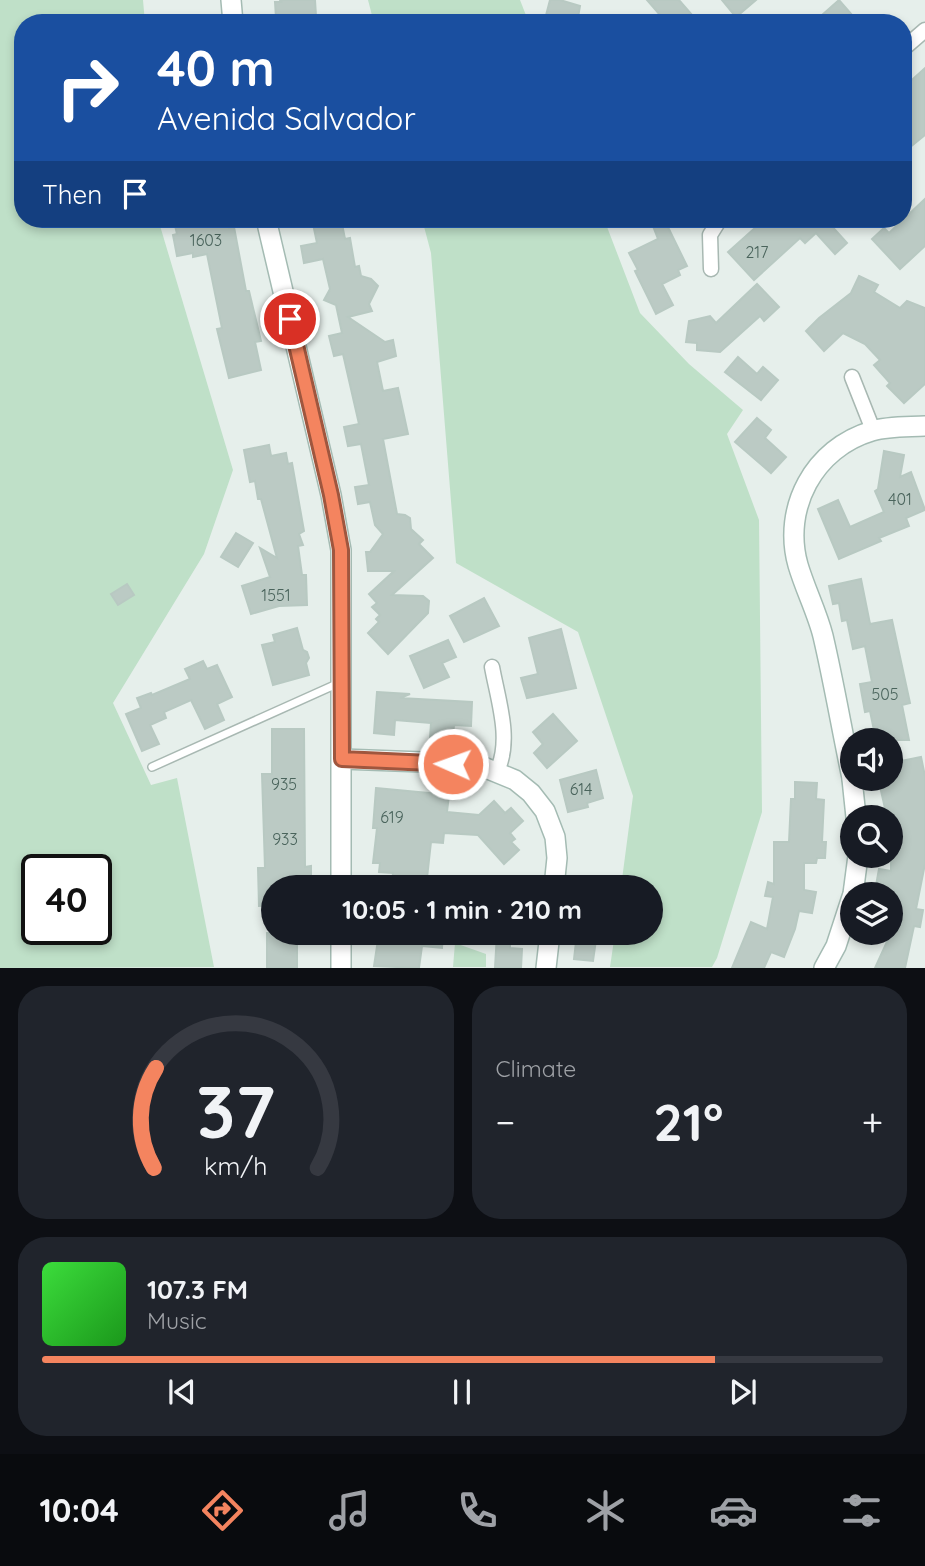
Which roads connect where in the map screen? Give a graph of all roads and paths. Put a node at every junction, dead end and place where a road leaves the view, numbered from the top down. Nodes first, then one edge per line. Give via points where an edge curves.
1 (268, 228) edge
2 (714, 228) edge
3 (711, 269) dead end
4 (852, 377) dead end
5 (925, 426) edge
6 (873, 430) junction
7 (492, 667) dead end
8 (343, 681) junction
9 (842, 728) edge
10 (342, 759) junction
11 (152, 767) dead end
12 (497, 771) junction
13 (341, 875) edge
14 (555, 875) edge
15 (840, 934) edge
16 (341, 945) edge
17 (549, 945) edge
18 (341, 968) edge
19 (547, 968) edge
20 (824, 968) edge

1 - 8 street via 341,550
2 - 3 street via 709,235
4 - 6 street
5 - 6 street
6 - 9 street via 844,442 821,461 799,498 793,533 798,564 822,633
7 - 12 street via 504,732 503,758
8 - 10 street
8 - 11 lane
10 - 12 street via 475,764
10 - 13 street
12 - 14 street via 516,780 545,811 555,837
15 - 20 street
16 - 18 street
17 - 19 street

